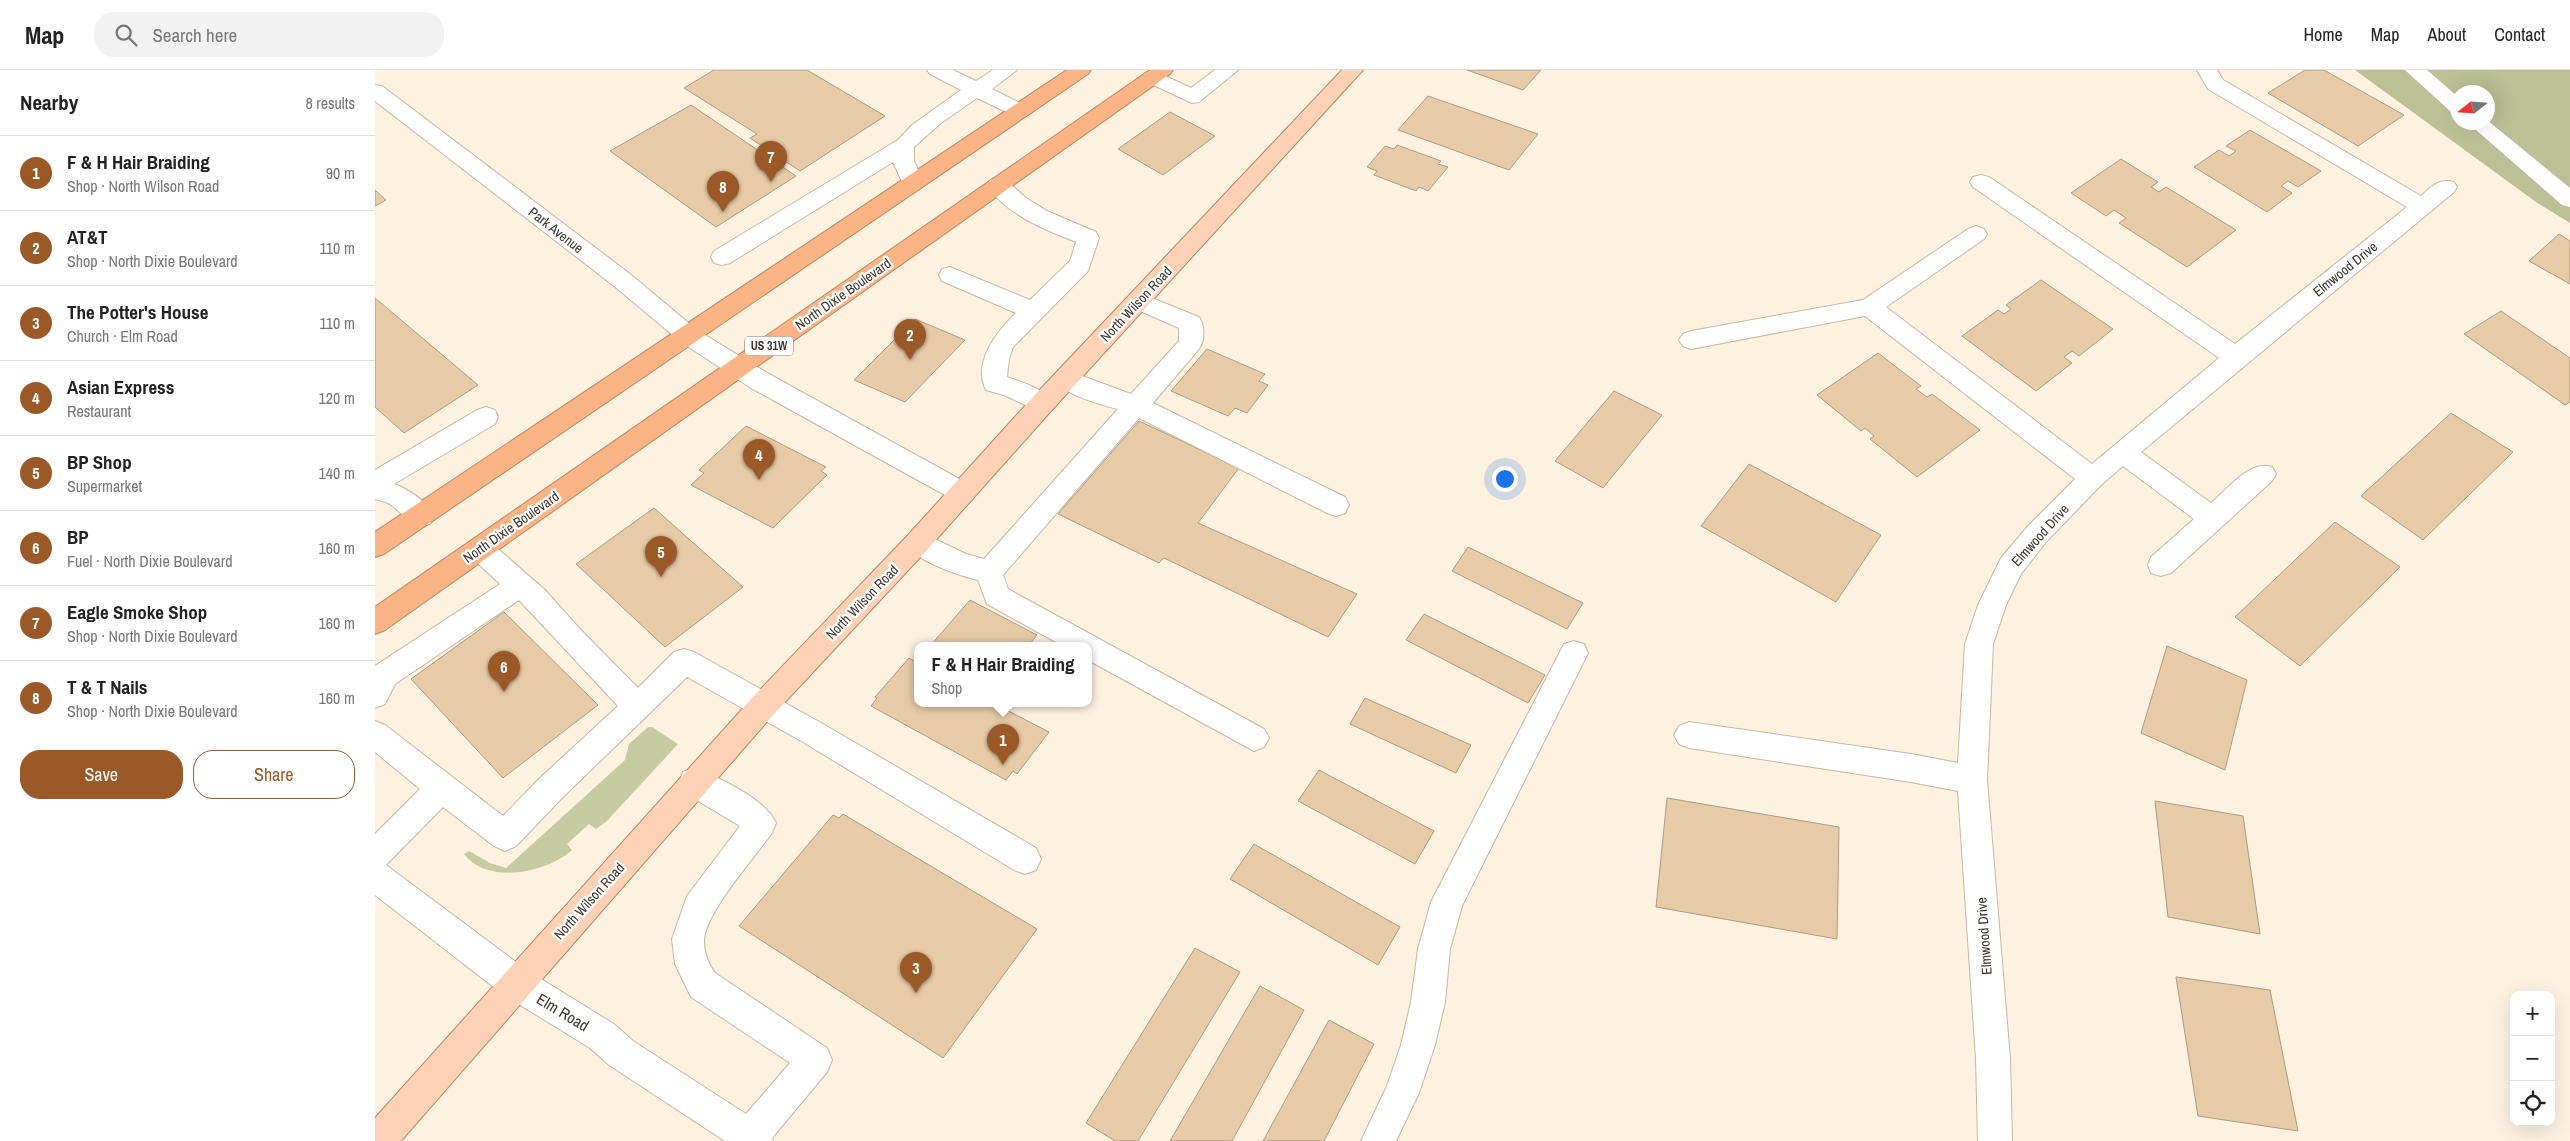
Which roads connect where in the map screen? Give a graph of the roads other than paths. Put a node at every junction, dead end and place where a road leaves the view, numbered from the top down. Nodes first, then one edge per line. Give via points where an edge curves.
1 (937, 70) edge
2 (1007, 70) edge
3 (1081, 70) edge
4 (1228, 70) edge
5 (1353, 70) edge
6 (2207, 70) edge
7 (2415, 70) edge
8 (1157, 74) edge
9 (375, 90) edge
10 (977, 90) junction
11 (2450, 100) edge
12 (1019, 111) junction
13 (2487, 130) edge
14 (904, 145) junction
15 (1981, 182) dead end
16 (913, 183) junction
17 (998, 186) junction
18 (2446, 187) dead end
19 (2570, 200) edge
20 (2421, 206) junction
21 (1976, 234) dead end
22 (723, 257) dead end
23 (950, 275) dead end
24 (1139, 301) junction
25 (1869, 307) junction
26 (1033, 311) junction
27 (689, 336) junction
28 (1691, 340) dead end
29 (2236, 358) junction
30 (738, 367) junction
31 (1066, 379) junction
32 (1042, 404) junction
33 (1135, 405) junction
34 (486, 417) dead end
35 (2123, 453) junction
36 (2263, 474) dead end
37 (2092, 478) junction
38 (375, 483) edge
39 (375, 488) edge
40 (963, 492) junction
41 (1337, 506) dead end
42 (421, 516) junction
43 (2212, 518) junction
44 (918, 542) junction
45 (375, 546) edge
46 (480, 549) junction
47 (2161, 565) dead end
48 (989, 572) junction
49 (520, 584) junction
50 (375, 622) edge
51 (1081, 642) edge
52 (1092, 648) edge
53 (1573, 654) dead end
54 (375, 695) edge
55 (763, 706) junction
56 (638, 707) junction
57 (375, 734) edge
58 (1689, 735) dead end
59 (1254, 738) dead end
60 (1972, 780) junction
61 (694, 782) junction
62 (442, 788) junction
63 (375, 855) edge
64 (1025, 859) dead end
65 (375, 876) edge
66 (516, 983) junction
67 (753, 1139) edge
68 (378, 1141) edge
69 (1378, 1141) edge
70 (1995, 1141) edge

1 - 10 street
2 - 10 street
3 - 12 highway
4 - 8 street via 1192,97
5 - 24 main road, North Wilson Road
6 - 20 street via 2215,84
7 - 11 street
8 - 17 highway, North Dixie Boulevard / US 31W
9 - 27 street, Park Avenue via 622,280
10 - 12 street
10 - 14 street via 917,132
12 - 16 highway
13 - 19 street
14 - 16 street via 902,161
14 - 22 street
15 - 29 street
16 - 27 highway
17 - 26 street via 1013,202 1045,222 1088,238 1080,265
17 - 30 highway, North Dixie Boulevard / US 31W
18 - 20 street, Elmwood Drive
20 - 29 street, Elmwood Drive
21 - 25 street
23 - 26 street
24 - 31 main road, North Wilson Road
24 - 33 street via 1191,323 1191,343
25 - 28 street
25 - 37 street
26 - 32 street via 1007,335 994,362 995,383
27 - 30 street, Park Avenue
27 - 42 highway
29 - 35 street, Elmwood Drive
30 - 40 street, Park Avenue
30 - 46 highway, North Dixie Boulevard / US 31W
31 - 32 main road, North Wilson Road
31 - 33 street via 1104,396
32 - 40 main road, North Wilson Road
33 - 41 street
33 - 48 street
34 - 38 street
35 - 37 street, Elmwood Drive
35 - 43 street
36 - 43 street
37 - 60 street, Elmwood Drive via 2037,534 2011,566 1992,605 1979,644
39 - 42 street via 398,496
40 - 44 main road, North Wilson Road
42 - 45 highway
43 - 47 street
44 - 48 street via 959,564
44 - 55 main road, North Wilson Road
46 - 49 street
46 - 50 highway, North Dixie Boulevard / US 31W
48 - 51 street via 997,596
49 - 54 street via 385,675
49 - 56 street
52 - 59 street
53 - 69 street via 1447,902 1434,949 1428,1002 1418,1045 1402,1093
55 - 56 street via 684,660
55 - 61 main road, North Wilson Road
55 - 64 street
56 - 62 street via 505,836
57 - 62 street
58 - 60 street
60 - 70 street, Elmwood Drive via 1993,1059
61 - 66 main road, North Wilson Road
61 - 67 street via 743,809 761,823 698,907 688,939 691,964 703,985 815,1060
62 - 63 street
65 - 66 street, Elm Road
66 - 67 street, Elm Road via 602,1036 621,1053
66 - 68 main road, North Wilson Road

